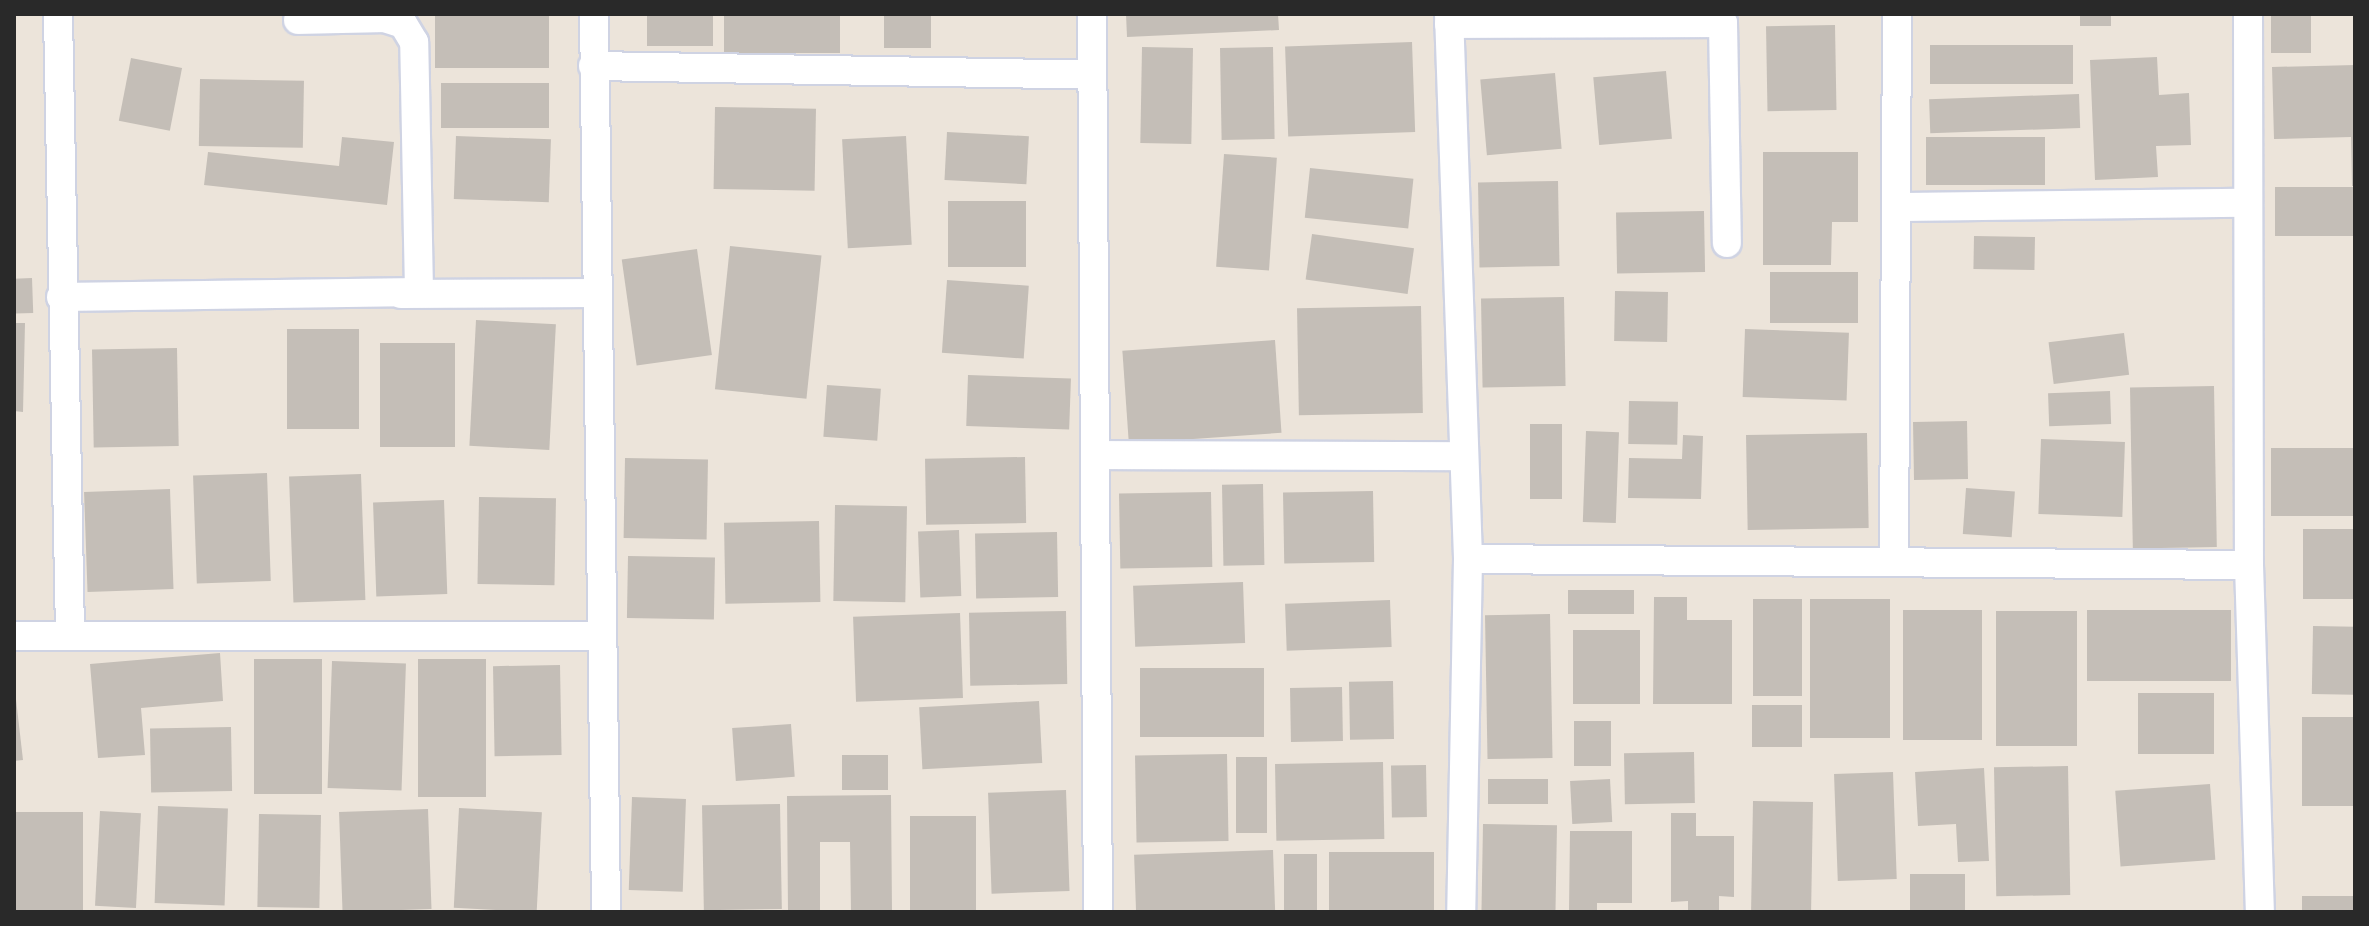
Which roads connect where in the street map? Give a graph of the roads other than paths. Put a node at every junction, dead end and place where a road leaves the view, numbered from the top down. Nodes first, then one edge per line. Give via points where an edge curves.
1 (58, 14) edge
2 (594, 14) edge
3 (1092, 14) edge
4 (1897, 14) edge
5 (2248, 14) edge
6 (1449, 19) edge
7 (298, 20) dead end
8 (593, 66) junction
9 (1092, 75) junction
10 (2247, 203) junction
11 (1897, 207) junction
12 (1727, 243) dead end
13 (596, 293) junction
14 (382, 294) junction
15 (61, 297) junction
16 (1096, 455) junction
17 (1461, 456) junction
18 (1468, 559) junction
19 (1894, 561) junction
20 (2249, 565) junction
21 (14, 636) edge
22 (70, 636) junction
23 (601, 636) junction
24 (606, 912) edge
25 (1098, 912) edge
26 (1461, 912) edge
27 (2260, 912) edge

1 - 15 street
2 - 8 street
3 - 9 street
4 - 11 street
5 - 10 street
6 - 12 street via 1723,23
6 - 17 street
7 - 14 street via 385,18 403,24 414,42 419,292
8 - 9 street
8 - 13 street
9 - 16 street
10 - 11 street
10 - 20 street
11 - 19 street
13 - 14 street
13 - 23 street
14 - 15 street
15 - 22 street
16 - 17 street
16 - 25 street
17 - 18 street
18 - 19 street
18 - 26 street
19 - 20 street
20 - 27 street
21 - 22 street
22 - 23 street
23 - 24 street

